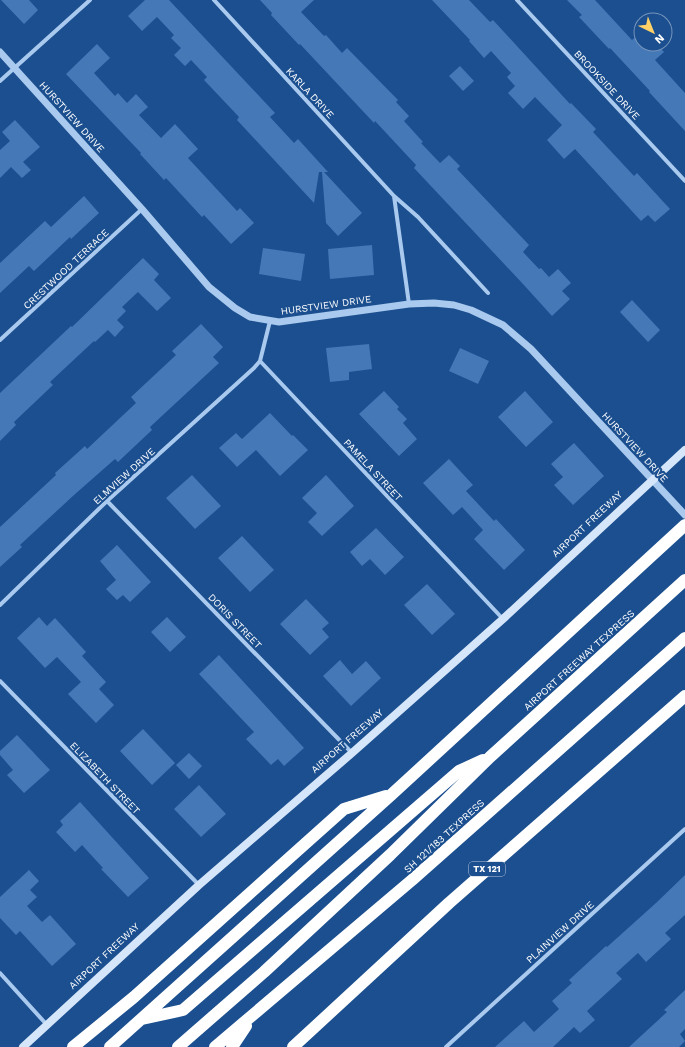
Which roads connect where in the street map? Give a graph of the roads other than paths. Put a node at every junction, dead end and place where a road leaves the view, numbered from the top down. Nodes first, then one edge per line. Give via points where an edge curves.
1 (90, 0) edge
2 (214, 0) edge
3 (517, 0) edge
4 (0, 52) edge
5 (14, 68) junction
6 (0, 81) edge
7 (685, 181) edge
8 (394, 196) junction
9 (142, 209) junction
10 (488, 293) dead end
11 (409, 304) junction
12 (270, 321) junction
13 (0, 340) edge
14 (260, 361) junction
15 (685, 450) edge
16 (652, 480) junction
17 (107, 501) junction
18 (685, 515) edge
19 (685, 525) edge
20 (685, 580) edge
21 (0, 605) edge
22 (503, 619) junction
23 (685, 638) edge
24 (0, 682) edge
25 (685, 696) edge
26 (352, 753) junction
27 (490, 758) junction
28 (391, 795) junction
29 (685, 829) edge
30 (199, 885) junction
31 (0, 973) edge
32 (254, 1013) junction
33 (141, 1019) junction
34 (47, 1024) junction
35 (23, 1047) edge
36 (73, 1047) edge
37 (110, 1047) edge
38 (178, 1047) edge
39 (215, 1047) edge
40 (232, 1047) edge
41 (293, 1047) edge
42 (446, 1047) edge

1 - 5 street
2 - 8 street, KARLA DRIVE
3 - 7 street, BROOKSIDE DRIVE
4 - 5 street, HURSTVIEW DRIVE
5 - 6 street
5 - 9 street, HURSTVIEW DRIVE
8 - 10 street, KARLA DRIVE via 418,217
8 - 11 street
9 - 12 street, HURSTVIEW DRIVE via 209,287 250,317
9 - 13 street, CRESTWOOD TERRACE
11 - 12 street, HURSTVIEW DRIVE via 279,322
11 - 16 street, HURSTVIEW DRIVE via 454,305 487,316 503,325 531,349
12 - 14 street
14 - 17 street, ELMVIEW DRIVE
14 - 22 street, PAMELA STREET
15 - 16 main road, AIRPORT FREEWAY
16 - 18 street, HURSTVIEW DRIVE
16 - 22 main road, AIRPORT FREEWAY
17 - 21 street, ELMVIEW DRIVE
17 - 26 street, DORIS STREET
19 - 28 highway
20 - 27 highway, AIRPORT FREEWAY TEXPRESS
22 - 26 main road, AIRPORT FREEWAY
23 - 32 highway, SH 121/183 TEXPRESS via 412,880
24 - 30 street, ELIZABETH STREET
25 - 41 highway, TX 121 via 449,903
26 - 30 main road, AIRPORT FREEWAY
27 - 33 highway via 459,771 184,1010
27 - 38 highway via 264,972
28 - 33 highway
28 - 36 highway via 344,809 134,997
29 - 42 street, PLAINVIEW DRIVE
30 - 34 main road, AIRPORT FREEWAY
31 - 34 street
32 - 39 highway, SH 121/183 TEXPRESS
32 - 40 highway
33 - 37 highway
34 - 35 main road, AIRPORT FREEWAY

